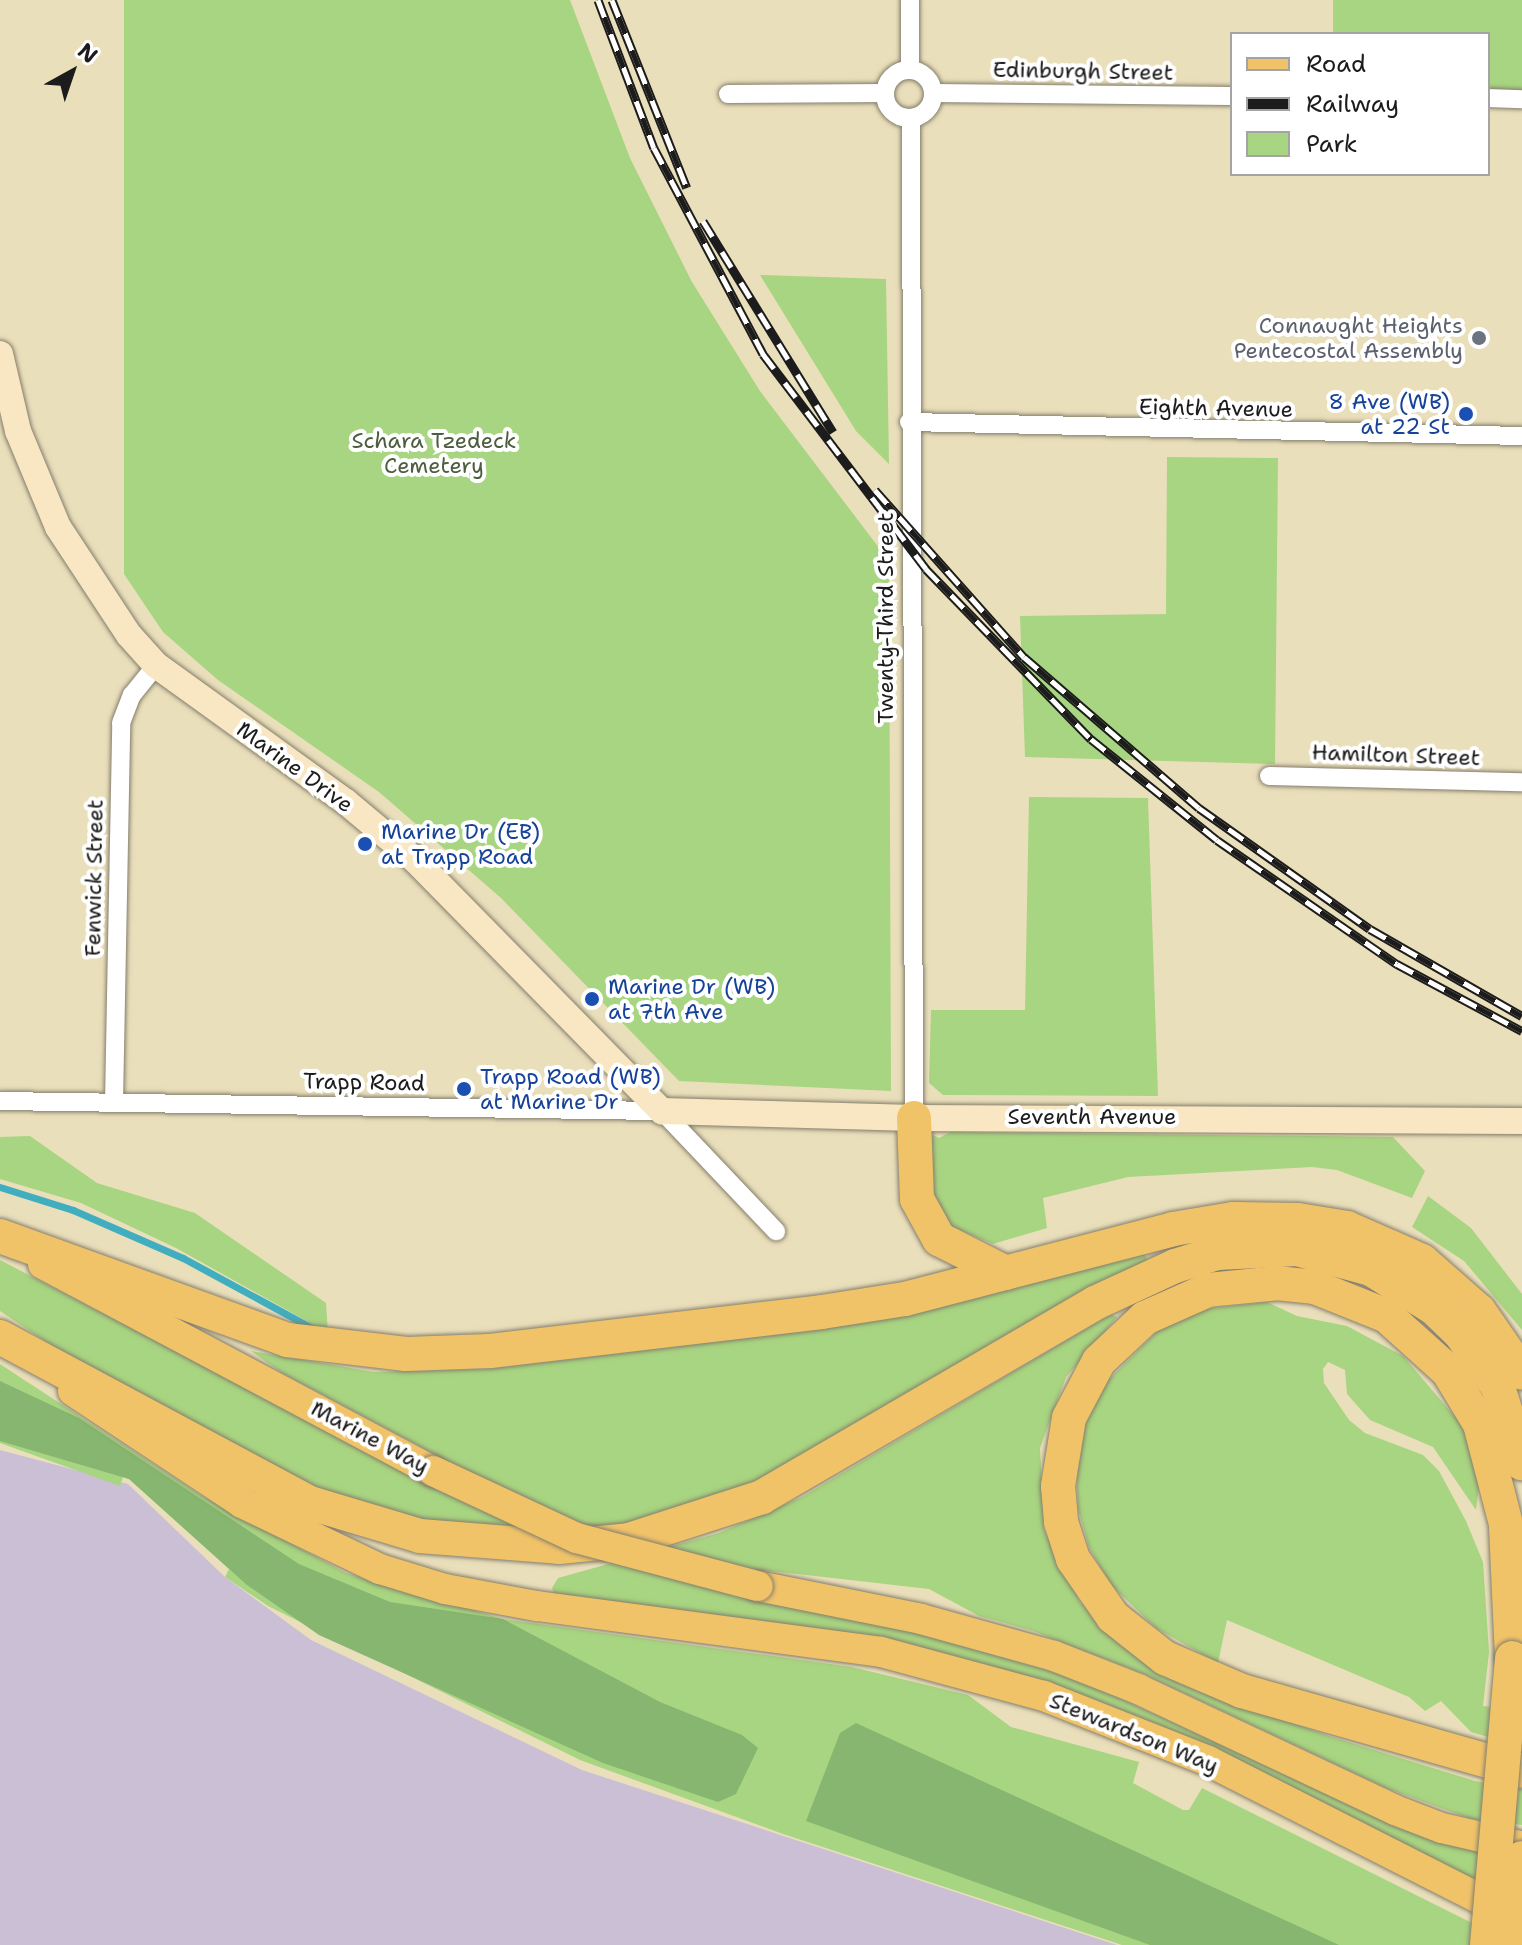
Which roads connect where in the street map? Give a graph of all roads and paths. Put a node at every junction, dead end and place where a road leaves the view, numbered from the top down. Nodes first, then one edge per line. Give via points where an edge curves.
1 (910, 0) edge
2 (910, 70) junction
3 (885, 93) junction
4 (934, 93) junction
5 (728, 94) dead end
6 (1230, 96) edge
7 (1490, 98) edge
8 (1522, 99) edge
9 (911, 118) junction
10 (0, 354) edge
11 (909, 422) junction
12 (1522, 436) edge
13 (156, 665) junction
14 (1269, 776) dead end
15 (1522, 782) edge
16 (0, 1101) edge
17 (114, 1102) junction
18 (662, 1111) junction
19 (914, 1118) junction
20 (1522, 1121) edge
21 (776, 1231) dead end
22 (0, 1236) edge
23 (0, 1245) edge
24 (1006, 1273) junction
25 (0, 1337) edge
26 (0, 1344) edge
27 (1522, 1373) edge
28 (1522, 1463) edge
29 (758, 1586) joint
30 (1522, 1588) edge
31 (1512, 1658) junction
32 (1522, 1771) edge
33 (1522, 1846) edge
34 (1522, 1858) edge
35 (1522, 1920) edge
36 (1487, 1945) edge
37 (1515, 1945) edge

1 - 2 street
2 - 3 street via 896,74
2 - 4 street via 924,74
3 - 5 street
3 - 9 street via 895,114
4 - 6 street, Edinburgh Street
4 - 9 street via 924,113
7 - 8 street
9 - 11 street, Twenty-Third Street
10 - 13 street, Marine Drive via 18,431 58,527 110,610
11 - 12 street, Eighth Avenue
11 - 19 street, Twenty-Third Street
13 - 17 street, Fenwick Street via 132,695 121,723
13 - 18 street, Marine Drive via 346,802 414,859
14 - 15 street, Hamilton Street
16 - 17 street, Trapp Road
17 - 18 street, Trapp Road
18 - 19 street, Seventh Avenue
18 - 21 street, Marine Drive
19 - 20 street, Seventh Avenue
19 - 24 highway via 917,1199 939,1239
22 - 24 highway via 287,1340 406,1354 490,1351 735,1325 905,1299
23 - 29 main road, Marine Way, bridge via 433,1471 577,1538
24 - 27 highway via 1173,1229 1233,1219 1298,1220 1347,1228 1388,1242 1452,1284 1504,1341
25 - 28 highway via 310,1503 420,1536 559,1547 629,1540 762,1497 1095,1303 1175,1266 1217,1253 1297,1249 1371,1269 1405,1286 1443,1316 1498,1387
26 - 35 main road, Stewardson Way via 242,1503 358,1560 476,1596 881,1652 970,1673 1119,1722 1208,1761
29 - 33 main road, Stewardson Way via 921,1619 1054,1656 1138,1689 1395,1810 1442,1828
30 - 31 highway
31 - 32 highway via 1506,1524 1480,1424 1448,1371 1387,1316 1315,1287 1279,1283 1208,1290 1145,1318 1099,1361 1069,1418 1058,1486 1061,1522 1073,1559 1113,1617 1165,1658 1242,1691
31 - 36 highway, bridge
34 - 37 highway, bridge

